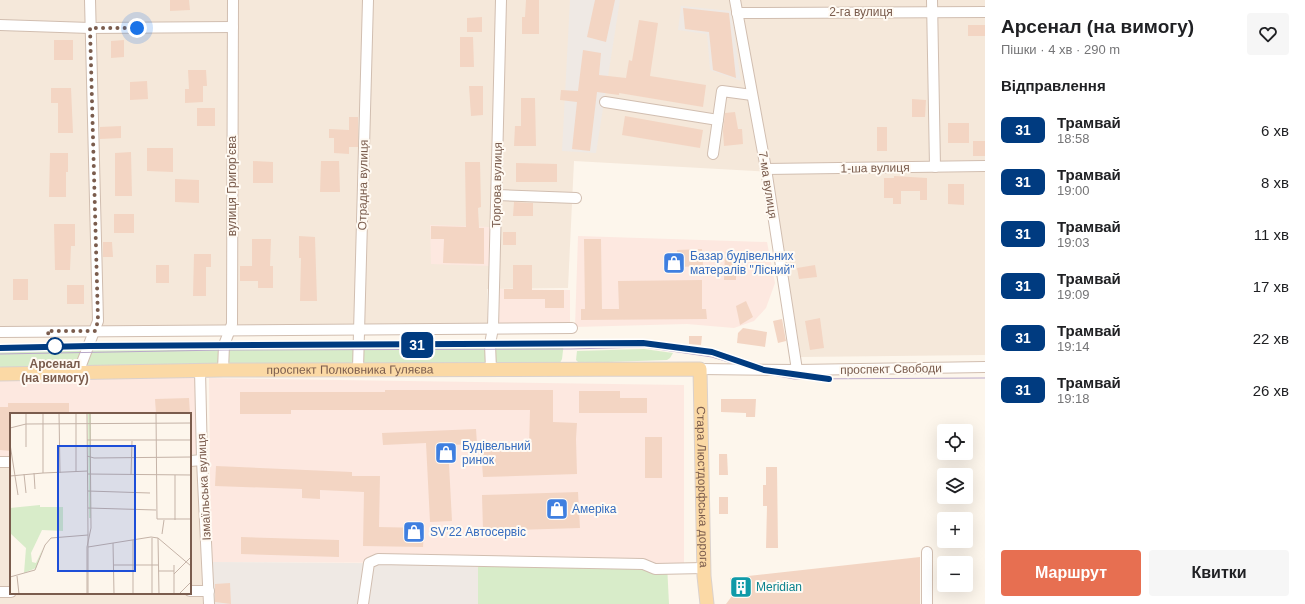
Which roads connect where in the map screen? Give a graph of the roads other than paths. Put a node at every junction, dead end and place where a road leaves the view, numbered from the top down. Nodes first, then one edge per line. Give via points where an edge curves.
1 (90, 0) edge
2 (233, 0) edge
3 (368, 0) edge
4 (501, 0) edge
5 (735, 0) edge
6 (932, 0) edge
7 (932, 12) junction
8 (985, 12) edge
9 (737, 13) junction
10 (0, 25) edge
11 (233, 27) junction
12 (90, 28) junction
13 (752, 95) junction
14 (605, 102) dead end
15 (718, 120) junction
16 (713, 154) dead end
17 (985, 166) edge
18 (935, 167) junction
19 (766, 169) junction
20 (497, 195) junction
21 (576, 198) dead end
22 (493, 328) junction
23 (572, 328) dead end
24 (229, 330) junction
25 (360, 330) junction
26 (95, 331) junction
27 (0, 332) edge
28 (985, 368) edge
29 (358, 369) junction
30 (700, 369) junction
31 (200, 370) junction
32 (223, 370) junction
33 (491, 370) junction
34 (797, 370) junction
35 (78, 372) junction
36 (0, 374) edge
37 (202, 460) junction
38 (191, 461) edge
39 (927, 552) dead end
40 (704, 568) junction
41 (191, 591) edge
42 (209, 591) junction
43 (210, 604) edge
44 (363, 604) edge
45 (707, 604) edge
46 (927, 604) edge

1 - 12 street
2 - 11 street, вулиця Григор'єва
3 - 25 street, Отрадна вулиця
4 - 20 street, Торгова вулиця
5 - 9 street, 7-ма вулиця
6 - 7 street
7 - 8 street, 2-га вулиця
7 - 9 street, 2-га вулиця
7 - 18 street
9 - 13 street, 7-ма вулиця
10 - 12 street
11 - 12 street
11 - 24 street, вулиця Григор'єва via 232,316
12 - 26 street via 98,321
13 - 15 street via 722,91
13 - 19 street, 7-ма вулиця
14 - 15 street
15 - 16 street
17 - 18 street, 1-ша вулиця
18 - 19 street, 1-ша вулиця
19 - 34 street, 7-ма вулиця
20 - 21 street
20 - 22 street, Торгова вулиця
22 - 23 street
22 - 25 street
22 - 33 street, Торгова вулиця via 490,344
24 - 25 street
24 - 26 street
24 - 32 street, вулиця Григор'єва via 224,345
25 - 29 street, Отрадна вулиця
26 - 27 street
26 - 35 street
28 - 34 street, проспект Свободи
29 - 32 main road, проспект Полковника Гуляєва
29 - 33 main road, проспект Полковника Гуляєва
30 - 33 main road, проспект Полковника Гуляєва
30 - 34 street, проспект Свободи
30 - 40 main road, Стара Люстдорфська дорога
31 - 32 main road, проспект Полковника Гуляєва
31 - 35 main road, проспект Полковника Гуляєва
31 - 37 street, Ізмаїльська вулиця
35 - 36 main road, проспект Полковника Гуляєва
37 - 38 street
37 - 42 street, Ізмаїльська вулиця
39 - 46 street
40 - 44 street via 655,569 643,564 374,559 368,566
40 - 45 main road, Стара Люстдорфська дорога
41 - 42 street
42 - 43 street, Ізмаїльська вулиця

